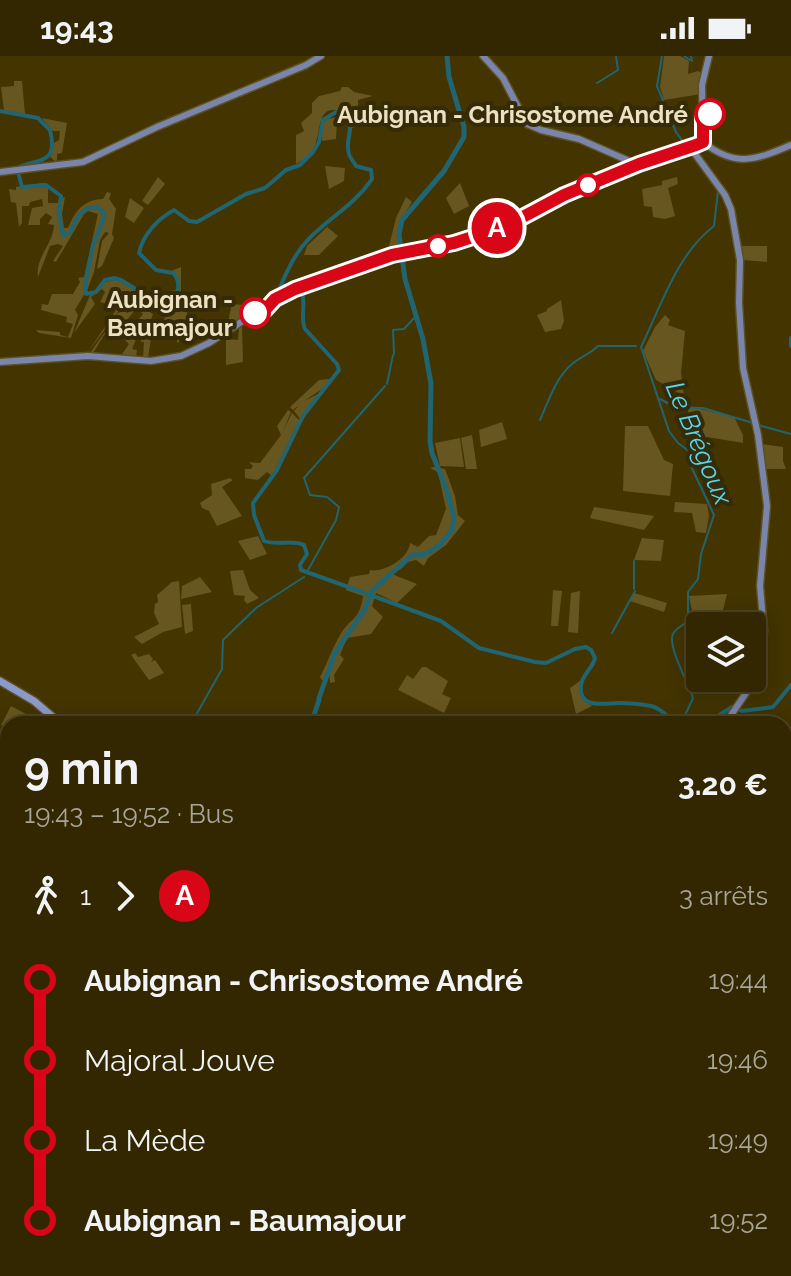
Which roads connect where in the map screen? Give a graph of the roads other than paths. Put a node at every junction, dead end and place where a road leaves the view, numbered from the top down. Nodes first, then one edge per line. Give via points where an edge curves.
1 (321, 56) edge
2 (483, 56) edge
3 (709, 56) edge
4 (692, 147) junction
5 (789, 148) edge
6 (636, 164) junction
7 (0, 172) edge
8 (0, 362) edge
9 (0, 681) edge
10 (52, 716) edge
11 (731, 716) edge

1 - 7 street via 88,160
2 - 6 street via 503,78 527,124 586,141
3 - 4 street
4 - 5 street via 737,160
4 - 6 street
4 - 11 street via 731,209 739,249 743,368 767,506 760,586 763,641 755,675
6 - 8 street via 485,233 401,253 295,289 201,349 176,358
9 - 10 main road

